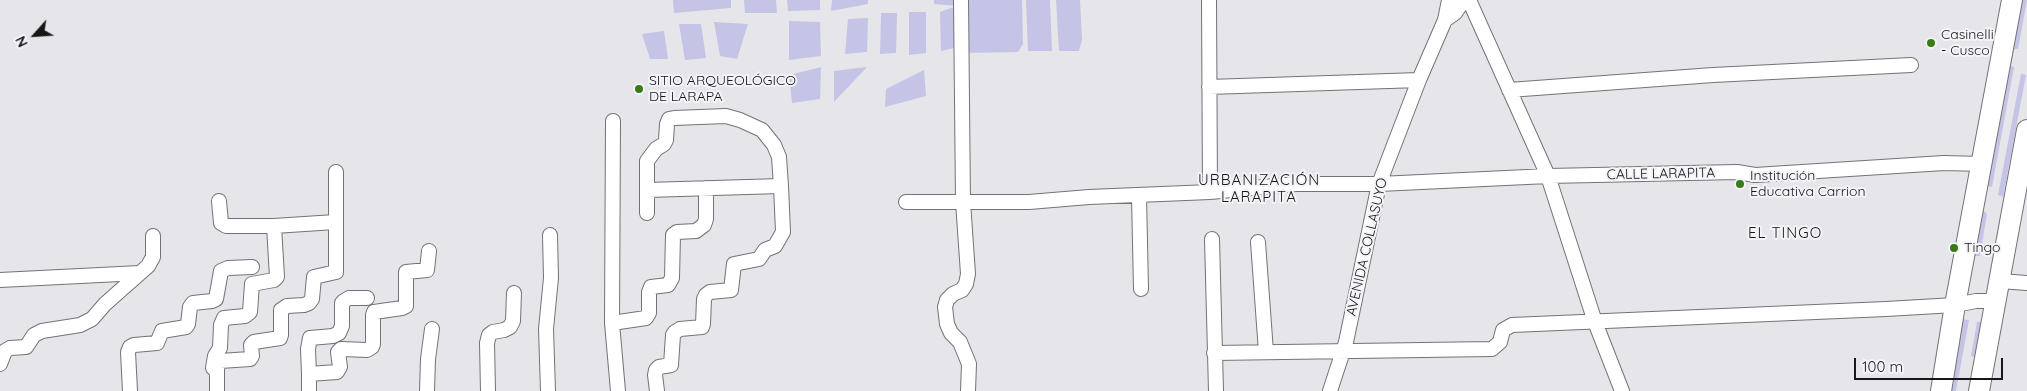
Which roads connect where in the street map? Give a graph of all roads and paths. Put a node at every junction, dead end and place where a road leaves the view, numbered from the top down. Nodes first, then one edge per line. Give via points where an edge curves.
1 (961, 0) edge
2 (1209, 0) edge
3 (1448, 0) edge
4 (1464, 0) edge
5 (1469, 0) edge
6 (2012, 0) edge
7 (1445, 20) junction
8 (1911, 65) dead end
9 (1419, 80) junction
10 (1209, 87) junction
11 (1509, 90) junction
12 (613, 121) dead end
13 (2027, 130) edge
14 (1982, 164) junction
15 (336, 172) dead end
16 (1548, 176) junction
17 (1378, 184) junction
18 (781, 186) junction
19 (706, 188) junction
20 (647, 190) junction
21 (1210, 192) junction
22 (1139, 196) junction
23 (219, 201) dead end
24 (906, 202) dead end
25 (962, 202) junction
26 (647, 213) dead end
27 (335, 222) junction
28 (274, 226) junction
29 (550, 235) dead end
30 (153, 236) dead end
31 (1212, 239) dead end
32 (1258, 242) dead end
33 (429, 251) dead end
34 (252, 267) dead end
35 (140, 273) junction
36 (0, 280) edge
37 (2000, 281) junction
38 (2027, 284) edge
39 (1141, 289) dead end
40 (514, 293) dead end
41 (367, 298) dead end
42 (1995, 302) junction
43 (1954, 305) junction
44 (612, 322) junction
45 (1595, 322) junction
46 (432, 329) dead end
47 (1266, 352) junction
48 (1342, 352) junction
49 (1214, 353) junction
50 (0, 364) edge
51 (309, 374) junction
52 (130, 391) edge
53 (213, 391) edge
54 (217, 391) edge
55 (309, 391) edge
56 (427, 391) edge
57 (488, 391) edge
58 (548, 391) edge
59 (618, 391) edge
60 (657, 391) edge
61 (968, 391) edge
62 (1216, 391) edge
63 (1330, 391) edge
64 (1622, 391) edge
65 (1940, 391) edge
66 (1980, 391) edge

1 - 25 street
2 - 10 street
3 - 7 street
4 - 7 street, AVENIDA COLLASUYO
5 - 11 street
6 - 14 highway
7 - 9 street, AVENIDA COLLASUYO
8 - 11 street
9 - 10 street
9 - 17 street, AVENIDA COLLASUYO
10 - 21 street
11 - 16 street
12 - 44 street
13 - 37 highway
14 - 16 street, CALLE LARAPITA via 1944,163 1761,175 1737,172
14 - 43 highway
15 - 27 street
16 - 17 street, CALLE LARAPITA
16 - 45 street
17 - 21 street, CALLE LARAPITA via 1296,184
17 - 48 street, AVENIDA COLLASUYO
18 - 19 street
18 - 20 street via 779,157 774,145 762,130 726,116 669,119 664,144 647,161
18 - 60 street via 783,232 775,246 765,250 759,259 734,264 731,290 706,295 702,327 675,332 671,365 656,370
19 - 20 street
19 - 44 street via 704,226 696,231 673,235 671,282 651,287 649,314 646,318
20 - 26 street
21 - 22 street, CALLE LARAPITA
22 - 25 street, CALLE LARAPITA
22 - 39 street
23 - 28 street via 223,225
24 - 25 street, CALLE LARAPITA
25 - 61 street via 968,274 962,290 947,300 945,307 947,324 960,342 969,364
27 - 28 street
27 - 54 street via 336,272 314,276 309,303 286,306 281,310 280,338 254,342 250,359 220,361 217,365
28 - 53 street via 277,277 252,284 250,312 245,316 227,316 222,321 220,348 214,361
29 - 58 street via 551,278 546,329
30 - 35 street via 153,257
31 - 49 street
32 - 47 street
33 - 51 street via 427,270 406,272 406,306 374,312 372,347 366,350 341,349 337,372
34 - 52 street via 221,271 216,298 192,303 186,327 162,331 157,343 130,347
35 - 36 street
35 - 50 street via 87,322 42,331 34,335 26,347 4,351
37 - 38 street
37 - 42 highway
40 - 57 street via 510,327 489,335
41 - 51 street via 349,298 342,303 339,333 310,338
42 - 43 street
42 - 66 highway
43 - 45 street
43 - 65 highway
44 - 59 street
45 - 48 street via 1512,325 1502,330 1500,342 1492,349
45 - 64 street
46 - 56 street
47 - 48 street
47 - 49 street
48 - 63 street, AVENIDA COLLASUYO
49 - 62 street
51 - 55 street

